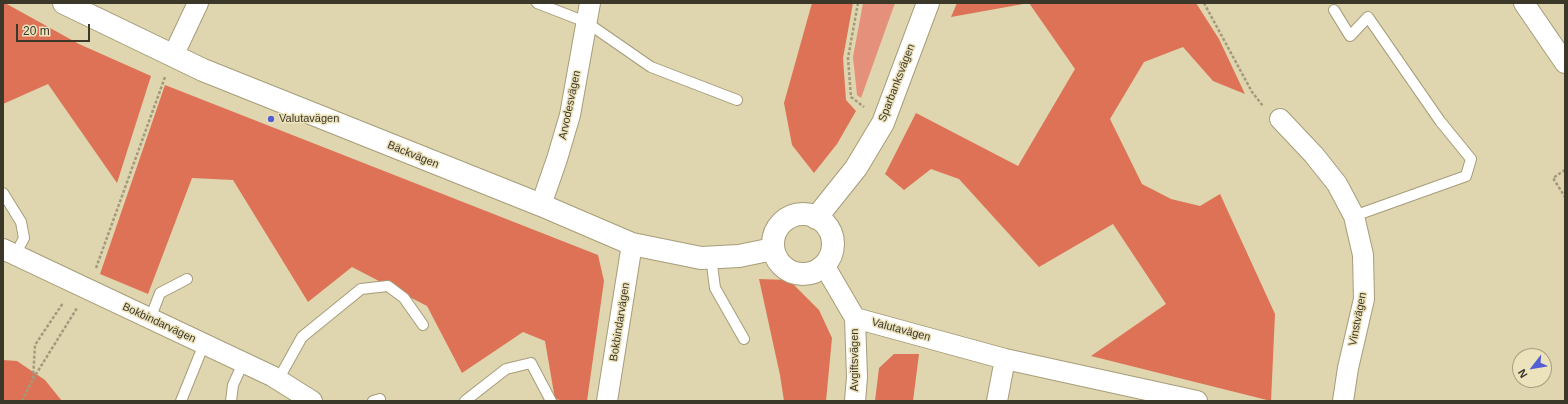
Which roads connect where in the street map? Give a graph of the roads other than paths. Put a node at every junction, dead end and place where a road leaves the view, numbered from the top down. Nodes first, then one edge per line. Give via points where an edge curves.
1 (64, 3) edge
2 (198, 3) edge
3 (537, 3) edge
4 (928, 3) edge
5 (1524, 3) edge
6 (1334, 10) dead end
7 (588, 12) edge
8 (173, 56) junction
9 (1565, 63) edge
10 (737, 100) dead end
11 (1280, 120) dead end
12 (3, 193) edge
13 (541, 206) junction
14 (1354, 216) junction
15 (816, 218) junction
16 (632, 244) junction
17 (774, 249) junction
18 (9, 252) edge
19 (711, 257) junction
20 (824, 266) junction
21 (187, 279) dead end
22 (855, 318) junction
23 (150, 319) junction
24 (423, 325) dead end
25 (744, 339) dead end
26 (204, 344) junction
27 (1005, 358) junction
28 (243, 363) junction
29 (278, 380) junction
30 (181, 401) edge
31 (231, 401) edge
32 (312, 401) edge
33 (465, 401) edge
34 (551, 401) edge
35 (607, 401) edge
36 (855, 401) edge
37 (997, 401) edge
38 (1197, 401) edge
39 (1343, 401) edge

1 - 8 street, Bäckvägen
2 - 8 street
3 - 7 lane
4 - 15 street, Sparbanksvägen via 883,123 856,168
5 - 9 street
6 - 14 lane via 1350,36 1368,18 1440,121 1471,159 1466,176
7 - 10 lane via 651,67
7 - 13 street, Arvodesvägen via 570,115
8 - 13 street, Bäckvägen
11 - 14 street, Vinstvägen via 1314,155 1337,184
12 - 18 lane via 22,222 24,238
13 - 16 street, Bäckvägen
14 - 39 street, Vinstvägen via 1363,255 1364,299
15 - 17 street via 807,215 789,218 776,231
15 - 20 street via 830,230 832,239 830,258
16 - 19 street, Bäckvägen via 701,258
16 - 35 street, Bokbindarvägen
17 - 19 street, Bäckvägen via 739,256
17 - 20 street via 776,258 790,271 808,274
18 - 23 street, Bokbindarvägen
19 - 25 lane via 715,288
20 - 22 street
21 - 23 lane via 160,293
22 - 27 street, Valutavägen
22 - 36 street, Avgiftsvägen
23 - 26 street, Bokbindarvägen
24 - 29 lane via 404,298 388,286 361,289 302,337
26 - 28 street, Bokbindarvägen
26 - 30 lane
27 - 37 street
27 - 38 street, Valutavägen
28 - 29 street, Bokbindarvägen
28 - 31 lane via 233,385
29 - 32 street, Bokbindarvägen
33 - 34 lane via 506,369 531,363

